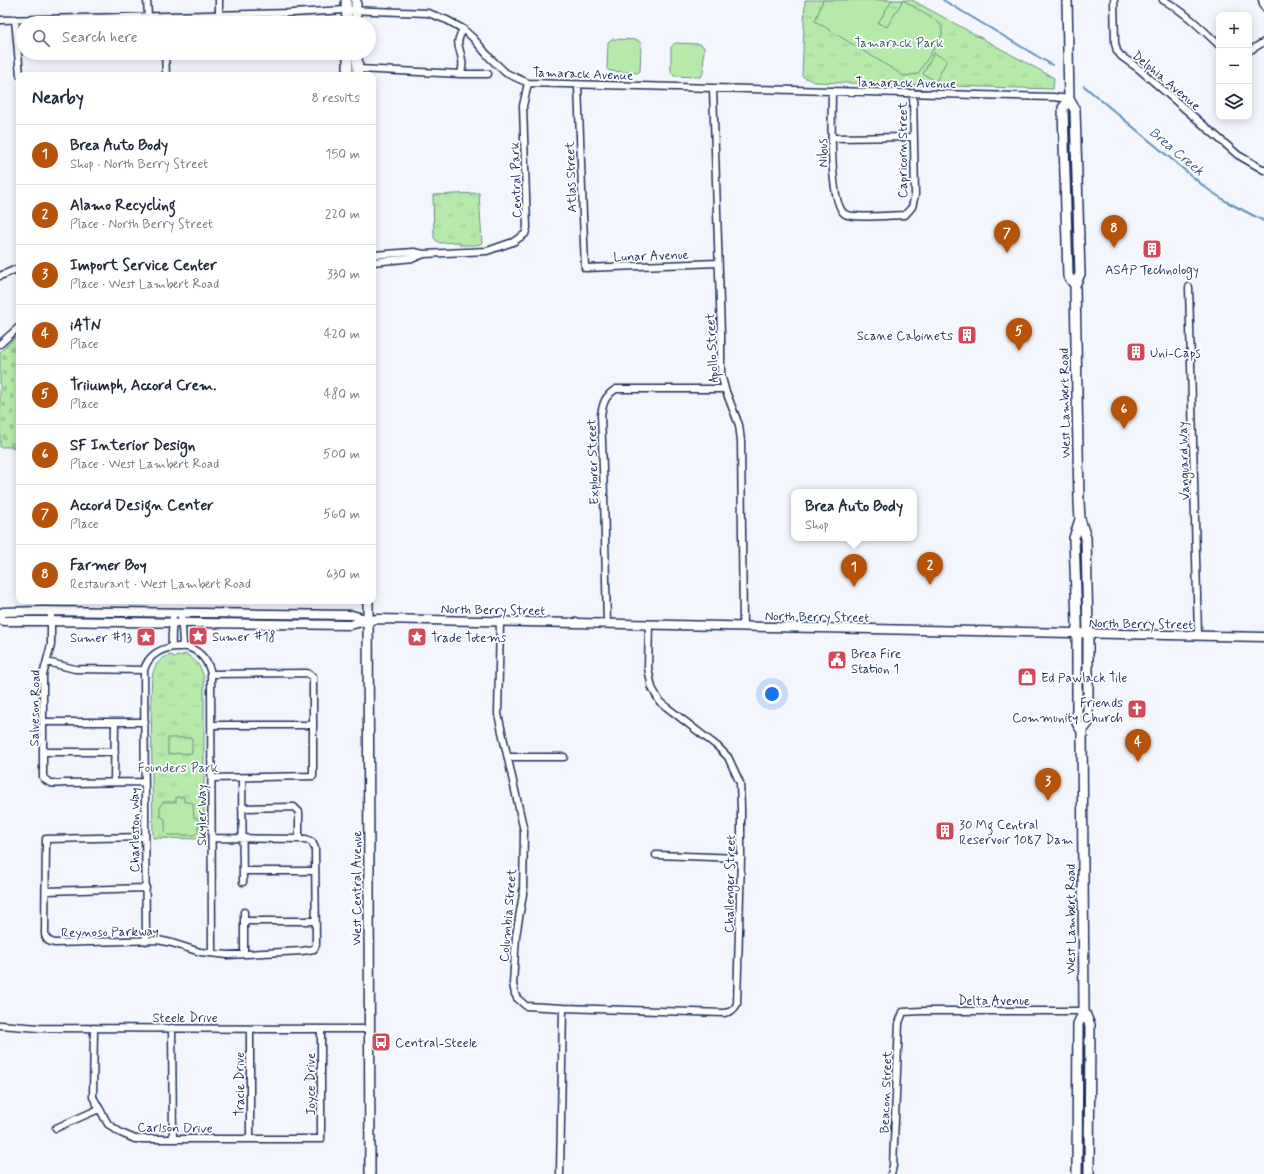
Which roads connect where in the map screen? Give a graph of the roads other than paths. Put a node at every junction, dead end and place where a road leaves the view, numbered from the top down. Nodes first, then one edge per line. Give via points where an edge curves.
1 (147, 0) edge
2 (219, 0) edge
3 (346, 0) edge
4 (356, 0) edge
5 (1067, 0) edge
6 (1114, 0) edge
7 (1163, 0) edge
8 (1262, 0) edge
9 (1264, 7) edge
10 (346, 10) junction
11 (356, 10) junction
12 (219, 14) junction
13 (164, 15) joint
14 (148, 16) joint
15 (346, 16) edge
16 (356, 16) edge
17 (15, 19) joint
18 (0, 20) edge
19 (462, 29) junction
20 (16, 30) edge
21 (1264, 42) edge
22 (1216, 43) edge
23 (1252, 49) edge
24 (19, 60) edge
25 (165, 60) edge
26 (348, 60) edge
27 (357, 60) edge
28 (20, 72) edge
29 (166, 72) edge
30 (348, 72) edge
31 (358, 72) edge
32 (376, 72) edge
33 (461, 74) junction
34 (488, 74) dead end
35 (528, 83) junction
36 (578, 85) junction
37 (713, 89) junction
38 (832, 91) junction
39 (913, 93) junction
40 (1069, 100) junction
41 (913, 137) junction
42 (832, 138) junction
43 (1264, 170) edge
44 (843, 213) joint
45 (424, 254) junction
46 (376, 255) edge
47 (376, 262) edge
48 (718, 264) junction
49 (584, 268) joint
50 (16, 269) edge
51 (0, 276) edge
52 (1189, 287) dead end
53 (16, 330) edge
54 (0, 344) edge
55 (725, 389) junction
56 (1080, 519) junction
57 (368, 604) edge
58 (51, 611) junction
59 (177, 612) junction
60 (0, 614) edge
61 (0, 619) edge
62 (369, 620) junction
63 (51, 621) junction
64 (500, 621) junction
65 (177, 623) junction
66 (607, 624) junction
67 (648, 625) junction
68 (743, 626) junction
69 (1088, 633) junction
70 (1077, 634) junction
71 (1198, 636) junction
72 (1264, 637) edge
73 (172, 647) junction
74 (181, 647) junction
75 (46, 662) junction
76 (144, 670) junction
77 (211, 674) junction
78 (44, 722) junction
79 (115, 722) junction
80 (145, 722) junction
81 (212, 725) junction
82 (313, 725) junction
83 (1082, 731) junction
84 (44, 752) junction
85 (115, 752) junction
86 (508, 757) junction
87 (564, 757) dead end
88 (212, 778) junction
89 (242, 778) junction
90 (114, 782) junction
91 (145, 782) junction
92 (242, 808) junction
93 (145, 837) junction
94 (212, 838) junction
95 (243, 838) junction
96 (299, 839) junction
97 (656, 855) dead end
98 (741, 858) junction
99 (243, 871) junction
100 (315, 871) junction
101 (243, 882) dead end
102 (146, 888) junction
103 (46, 891) junction
104 (244, 912) dead end
105 (244, 921) junction
106 (315, 921) junction
107 (146, 941) junction
108 (212, 953) junction
109 (244, 954) junction
110 (563, 1008) junction
111 (1084, 1011) junction
112 (904, 1012) joint
113 (0, 1025) edge
114 (94, 1028) junction
115 (172, 1028) junction
116 (250, 1029) junction
117 (321, 1029) junction
118 (369, 1029) junction
119 (99, 1109) junction
120 (56, 1128) dead end
121 (173, 1139) junction
122 (250, 1139) junction
123 (321, 1139) joint
124 (370, 1174) edge
125 (560, 1174) edge
126 (891, 1174) edge
127 (1078, 1174) edge
128 (1090, 1174) edge

1 - 14 street
2 - 12 street
3 - 10 main road
4 - 11 main road
5 - 40 main road, West Lambert Road
6 - 43 street, Delphia Avenue via 1115,43 1121,56 1238,155
7 - 22 street
8 - 9 street
10 - 11 street, Tamarack Avenue
10 - 12 street, Tamarack Avenue
10 - 15 main road
11 - 16 main road
11 - 19 street, Tamarack Avenue via 428,13
12 - 13 street, Tamarack Avenue
13 - 14 street, Tamarack Avenue
17 - 18 street, Tamarack Avenue
17 - 20 street
19 - 33 street via 458,39 462,61
19 - 35 street, Tamarack Avenue via 506,73
21 - 23 street
24 - 28 street
25 - 29 street
26 - 30 main road
27 - 31 main road
32 - 33 street
33 - 34 street
35 - 36 street, Tamarack Avenue
35 - 45 street, Central Park via 523,106 527,228 525,234 512,242 486,251
36 - 37 street, Tamarack Avenue
36 - 49 street, Atlas Street
37 - 38 street, Tamarack Avenue
37 - 48 street, Apollo Street
38 - 39 street, Tamarack Avenue
38 - 42 street, Nibus
39 - 40 street, Tamarack Avenue via 1053,97
39 - 41 street, Capricorn Street
40 - 56 main road, West Lambert Road via 1063,108 1068,276 1075,285
41 - 42 street
41 - 44 street, Capricorn Street via 915,195 912,207 905,215 858,216
42 - 44 street, Nibus via 834,187
45 - 46 street via 414,252
45 - 47 street via 414,258
48 - 49 street, Lunar Avenue
48 - 55 street, Apollo Street via 721,374
50 - 51 street
52 - 71 street, Vanguard Way
53 - 54 street
55 - 66 street, Explorer Street via 616,389 608,395 603,404 600,415
55 - 68 street, Apollo Street via 739,425 741,441
56 - 69 main road, West Lambert Road via 1086,538
56 - 70 main road, West Lambert Road via 1074,538
57 - 62 main road, West Central Avenue
58 - 59 street, North Berry Street
58 - 60 street, North Berry Street
58 - 63 street, Salveson Road
59 - 62 street, North Berry Street via 352,615
59 - 65 street
61 - 63 street, North Berry Street
62 - 64 street, North Berry Street
62 - 65 street, North Berry Street via 350,625
62 - 118 main road, West Central Avenue
63 - 65 street, North Berry Street
63 - 75 street, Salveson Road via 51,645
64 - 66 street, North Berry Street
64 - 86 street, Columbia Street via 498,714
65 - 73 street via 171,636
65 - 74 street
66 - 67 street, North Berry Street
67 - 68 street, North Berry Street
67 - 98 street, Challenger Street via 648,668 652,688 660,702 717,746 728,758 740,783
68 - 70 street, North Berry Street
69 - 70 street, North Berry Street
69 - 71 street, North Berry Street
69 - 83 main road, West Lambert Road via 1088,722
70 - 83 main road, West Lambert Road via 1077,722
71 - 72 street, North Berry Street
73 - 74 street
73 - 76 street via 156,653
74 - 77 street, Skyler Way via 190,648 200,654 208,664
75 - 76 street via 83,670
75 - 78 street, Salveson Road via 43,675
76 - 80 street, Charleston Way
77 - 81 street, Skyler Way
77 - 82 street via 310,674 313,677
78 - 79 street
78 - 84 street, Salveson Road
79 - 80 street
79 - 85 street
80 - 91 street, Charleston Way
81 - 82 street
81 - 88 street, Skyler Way
82 - 89 street via 313,776
83 - 111 main road, West Lambert Road
84 - 85 street
84 - 90 street, Salveson Road via 43,777 46,781 54,784
85 - 90 street
86 - 87 street
86 - 110 street, Columbia Street via 524,831 523,894 516,936 513,984 515,994 526,1006
88 - 89 street
88 - 94 street, Skyler Way
89 - 92 street
90 - 91 street
91 - 93 street, Charleston Way
92 - 95 street
92 - 96 street via 294,807 299,812
93 - 102 street, Charleston Way
93 - 103 street via 46,839
94 - 95 street
94 - 108 street, Skyler Way
95 - 96 street
95 - 99 street
96 - 100 street via 312,842 315,848
97 - 98 street
98 - 110 street, Challenger Street via 737,1004 734,1009 724,1013
99 - 100 street
99 - 101 street
100 - 106 street
102 - 103 street
102 - 107 street, Charleston Way
103 - 107 street, Reynoso Parkway via 45,936 49,941
104 - 105 street
105 - 106 street
105 - 109 street
106 - 109 street, Reynoso Parkway via 314,949
107 - 108 street, Reynoso Parkway via 158,940
108 - 109 street, Reynoso Parkway
110 - 125 street
111 - 112 street, Delta Avenue
111 - 127 main road, West Lambert Road via 1078,1024
111 - 128 main road, West Lambert Road via 1090,1025
112 - 126 street, Beacon Street via 899,1023
113 - 114 street, Steele Drive
114 - 115 street, Steele Drive
114 - 119 street, Carlson Drive via 93,1097
115 - 116 street, Steele Drive
115 - 121 street
116 - 117 street, Steele Drive
116 - 122 street, Tracie Drive
117 - 118 street, Steele Drive
117 - 123 street, Joyce Drive
118 - 124 main road, West Central Avenue
119 - 120 street
119 - 121 street, Carlson Drive via 108,1124 135,1139
121 - 122 street, Carlson Drive
122 - 123 street, Carlson Drive

